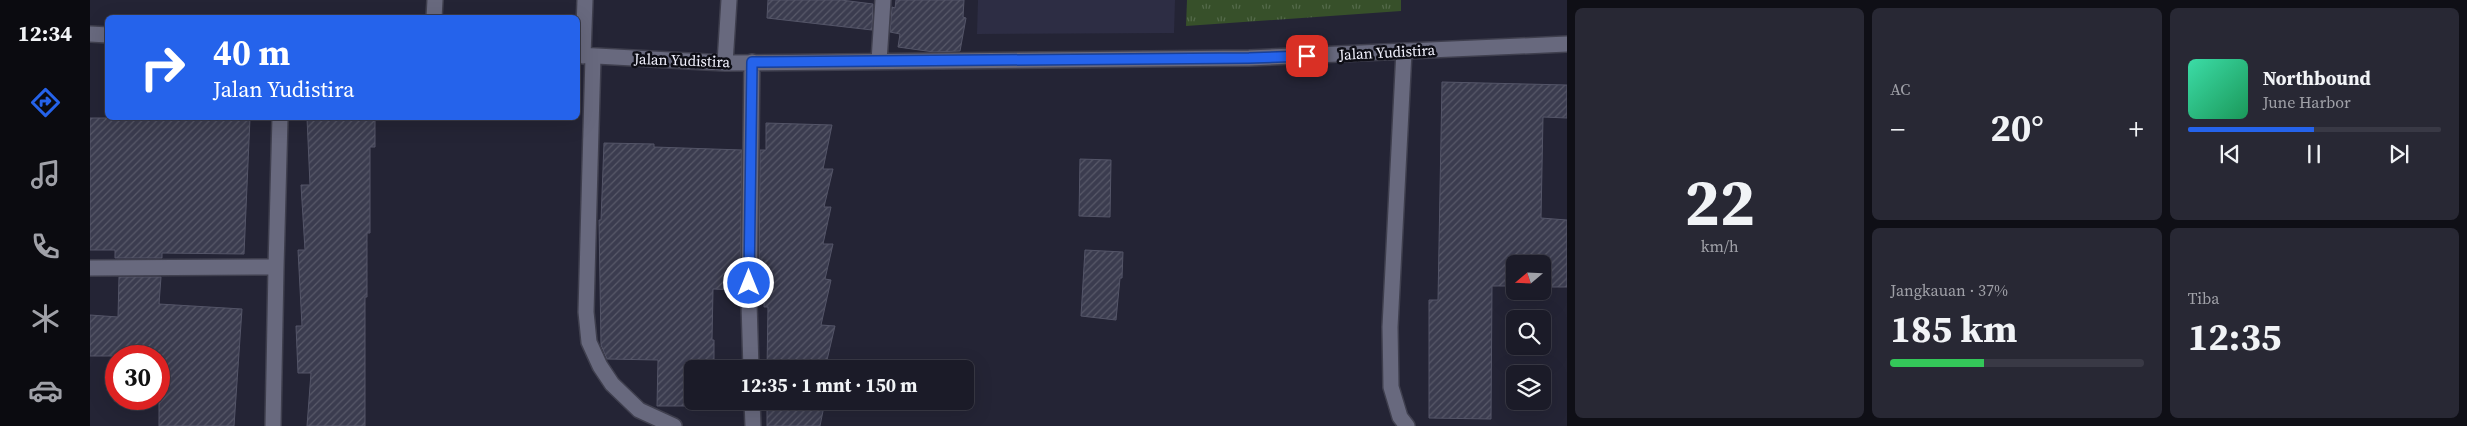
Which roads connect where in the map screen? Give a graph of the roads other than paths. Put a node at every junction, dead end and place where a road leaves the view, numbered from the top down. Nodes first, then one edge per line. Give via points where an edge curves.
1 (434, 0) edge
2 (585, 0) edge
3 (729, 0) edge
4 (883, 0) edge
5 (434, 15) edge
6 (90, 34) edge
7 (105, 36) edge
8 (1567, 44) edge
9 (1404, 51) junction
10 (585, 56) edge
11 (879, 61) junction
12 (752, 62) junction
13 (725, 63) junction
14 (280, 120) edge
15 (276, 267) junction
16 (90, 268) edge
17 (751, 360) edge
18 (752, 410) edge
19 (273, 426) edge
20 (674, 426) edge
21 (753, 426) edge
22 (1407, 426) edge

1 - 5 street
2 - 10 street
3 - 13 street
4 - 11 street
6 - 7 street
8 - 9 street, Jalan Yudistira
9 - 11 street, Jalan Yudistira via 1249,58
9 - 22 street via 1390,327 1391,387 1400,417
10 - 13 street, Jalan Yudistira
10 - 20 street via 586,312 590,342 612,384 639,410
11 - 12 street, Jalan Yudistira
12 - 13 street, Jalan Yudistira
12 - 17 street
14 - 15 street
15 - 16 street
15 - 19 street
18 - 21 street

